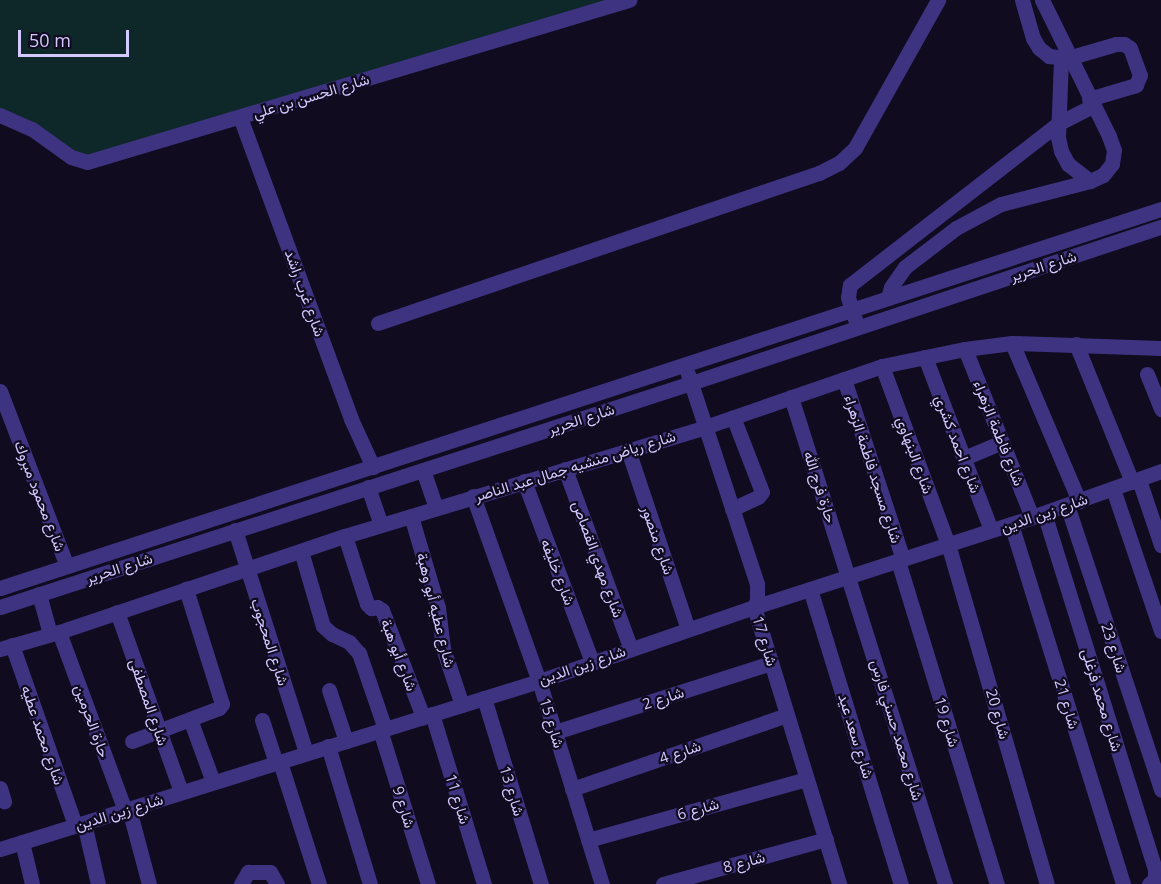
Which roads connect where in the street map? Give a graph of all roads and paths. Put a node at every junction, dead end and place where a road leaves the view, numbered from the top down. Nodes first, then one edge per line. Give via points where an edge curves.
1 (629, 0) edge
2 (938, 0) edge
3 (1022, 0) edge
4 (1042, 0) edge
5 (1064, 58) junction
6 (1091, 102) junction
7 (0, 115) edge
8 (240, 117) junction
9 (1059, 123) junction
10 (1090, 182) junction
11 (1161, 209) edge
12 (1160, 230) edge
13 (888, 298) junction
14 (852, 311) junction
15 (378, 323) dead end
16 (858, 327) junction
17 (1012, 343) junction
18 (1077, 344) junction
19 (1161, 348) edge
20 (965, 349) junction
21 (925, 357) junction
22 (685, 366) junction
23 (882, 366) junction
24 (1148, 374) dead end
25 (844, 379) junction
26 (691, 383) junction
27 (0, 391) edge
28 (791, 397) junction
29 (1161, 409) edge
30 (733, 417) junction
31 (705, 427) junction
32 (476, 434) junction
33 (452, 441) junction
34 (1002, 442) junction
35 (628, 450) junction
36 (482, 451) junction
37 (458, 458) junction
38 (964, 458) junction
39 (373, 467) junction
40 (565, 469) junction
41 (423, 470) junction
42 (1161, 471) edge
43 (1136, 481) junction
44 (524, 482) junction
45 (368, 487) junction
46 (1113, 489) junction
47 (474, 496) junction
48 (1073, 503) junction
49 (436, 508) junction
50 (732, 509) junction
51 (1038, 515) junction
52 (411, 516) junction
53 (1011, 524) junction
54 (381, 525) junction
55 (235, 530) junction
56 (991, 530) junction
57 (345, 536) junction
58 (948, 544) junction
59 (1161, 545) edge
60 (301, 551) junction
61 (900, 560) junction
62 (67, 567) junction
63 (247, 569) junction
64 (850, 576) junction
65 (0, 588) edge
66 (186, 589) junction
67 (810, 589) junction
68 (39, 594) junction
69 (0, 607) edge
70 (754, 607) junction
71 (117, 612) junction
72 (688, 629) junction
73 (1161, 631) edge
74 (54, 633) junction
75 (6, 647) edge
76 (631, 649) junction
77 (592, 662) junction
78 (771, 663) junction
79 (538, 681) junction
80 (329, 690) dead end
81 (484, 698) junction
82 (462, 705) junction
83 (427, 715) junction
84 (787, 715) junction
85 (190, 719) junction
86 (262, 720) dead end
87 (382, 729) junction
88 (159, 731) junction
89 (555, 732) junction
90 (132, 741) dead end
91 (346, 741) junction
92 (328, 746) junction
93 (306, 753) junction
94 (278, 762) junction
95 (807, 779) junction
96 (213, 782) junction
97 (572, 789) junction
98 (1161, 790) edge
99 (181, 792) junction
100 (127, 809) junction
101 (79, 824) junction
102 (825, 839) junction
103 (588, 840) junction
104 (22, 842) junction
105 (0, 849) edge
106 (32, 884) edge
107 (98, 884) edge
108 (149, 884) edge
109 (241, 884) edge
110 (277, 884) edge
111 (319, 884) edge
112 (370, 884) edge
113 (428, 884) edge
114 (484, 884) edge
115 (541, 884) edge
116 (602, 884) edge
117 (663, 884) edge
118 (839, 884) edge
119 (901, 884) edge
120 (945, 884) edge
121 (997, 884) edge
122 (1047, 884) edge
123 (1123, 884) edge
124 (1149, 884) edge

1 - 8 street, شارع الحسن بن علي
2 - 15 street via 855,148 839,163
3 - 5 street via 1025,18 1039,48 1049,56
4 - 5 street
5 - 6 street
5 - 6 street via 1116,44 1130,48 1140,75 1136,85
5 - 9 street
6 - 9 street
6 - 10 street via 1114,150 1112,164
7 - 8 street, شارع الحسن بن علي via 32,129 71,157 87,162
8 - 39 street, شارع غرب راشد via 351,419
9 - 10 street via 1061,151 1068,164
9 - 14 street via 850,285 847,291
10 - 13 street via 1001,204 978,215 905,267
11 - 13 street, شارع الحرير
12 - 16 street, شارع الحرير
13 - 14 street, شارع الحرير
14 - 16 street
14 - 22 street, شارع الحرير
16 - 26 street, شارع الحرير
17 - 18 street, شارع رياض منشيه جمال عبد الناصر
17 - 20 street, شارع رياض منشيه جمال عبد الناصر
17 - 48 street, شارع 23
18 - 19 street, شارع رياض منشيه جمال عبد الناصر
18 - 43 street
20 - 21 street, شارع رياض منشيه جمال عبد الناصر
20 - 34 street, شارع فاطمة الزهراء
21 - 23 street, شارع رياض منشيه جمال عبد الناصر
21 - 38 street, شارع احمد كشري
22 - 26 street, شارع 17
22 - 32 street, شارع الحرير
23 - 25 street, شارع رياض منشيه جمال عبد الناصر
23 - 58 street, شارع البنهاوي
24 - 29 street
25 - 28 street, شارع رياض منشيه جمال عبد الناصر
25 - 61 street, شارع مسجد فاطمة الزهراء
26 - 31 street, شارع 17
26 - 36 street, شارع الحرير
27 - 62 street, شارع محمود مبروك
28 - 30 street, شارع رياض منشيه جمال عبد الناصر
28 - 64 street, حارة فرج الله
30 - 31 street, شارع رياض منشيه جمال عبد الناصر
30 - 50 street via 762,492
31 - 35 street, شارع رياض منشيه جمال عبد الناصر
31 - 50 street, شارع 17
32 - 33 street, شارع الحرير
32 - 36 street
33 - 37 street
33 - 39 street, شارع الحرير
34 - 38 street
34 - 51 street, شارع فاطمة الزهراء
35 - 40 street, شارع رياض منشيه جمال عبد الناصر
35 - 72 street, شارع منصور
36 - 37 street, شارع الحرير
37 - 41 street, شارع الحرير
38 - 56 street, شارع احمد كشري
39 - 62 street, شارع الحرير
40 - 44 street, شارع رياض منشيه جمال عبد الناصر
40 - 76 street, شارع مهدي القصاص
41 - 45 street, شارع الحرير
41 - 49 street
42 - 43 street, شارع زين الدين
43 - 46 street, شارع زين الدين
43 - 59 street
44 - 47 street, شارع رياض منشيه جمال عبد الناصر
44 - 77 street, شارع خليفه
45 - 54 street
45 - 55 street, شارع الحرير
46 - 48 street, شارع زين الدين
46 - 73 street
47 - 49 street, شارع رياض منشيه جمال عبد الناصر
47 - 79 street, شارع 15
48 - 51 street, شارع زين الدين
48 - 98 street, شارع 23
49 - 52 street, شارع رياض منشيه جمال عبد الناصر
50 - 70 street, شارع 17 via 757,584
51 - 53 street, شارع زين الدين
51 - 124 street, شارع محمد فرغلى via 1155,870 1155,879
52 - 54 street, شارع رياض منشيه جمال عبد الناصر
52 - 82 street, شارع عطيه أبو وهبة via 438,608 443,648
53 - 56 street, شارع زين الدين
53 - 123 street, شارع 21
54 - 57 street, شارع رياض منشيه جمال عبد الناصر
55 - 63 street, شارع المحجوب
55 - 68 street, شارع الحرير
56 - 58 street, شارع زين الدين
57 - 60 street, شارع رياض منشيه جمال عبد الناصر
57 - 83 street, شارع أبو هبة via 367,604 382,610
58 - 61 street, شارع زين الدين
58 - 122 street, شارع 20
60 - 63 street, شارع رياض منشيه جمال عبد الناصر
60 - 87 street, شارع 9 via 323,626 359,653
61 - 64 street, شارع زين الدين
61 - 121 street, شارع 19
62 - 65 street, شارع الحرير
63 - 66 street, شارع رياض منشيه جمال عبد الناصر
63 - 93 street, شارع المحجوب
64 - 67 street, شارع زين الدين
64 - 120 street, شارع محمد حسني فارس
66 - 71 street, شارع رياض منشيه جمال عبد الناصر
66 - 85 street via 222,703 220,708
67 - 70 street, شارع زين الدين
67 - 119 street, شارع سعد عيد
68 - 69 street, شارع الحرير
68 - 74 street, حارة الحرمين
70 - 72 street, شارع زين الدين
70 - 78 street, شارع 17
71 - 74 street, شارع رياض منشيه جمال عبد الناصر
71 - 88 street, شارع المصطفى
72 - 76 street, شارع زين الدين
74 - 75 street, شارع رياض منشيه جمال عبد الناصر
74 - 100 street, حارة الحرمين
75 - 101 street, شارع محمد عطيه
76 - 77 street, شارع زين الدين
77 - 79 street, شارع زين الدين
78 - 84 street, شارع 17
78 - 89 street, شارع 2
79 - 81 street, شارع زين الدين
79 - 89 street, شارع 15
80 - 91 street
81 - 82 street, شارع زين الدين
81 - 115 street, شارع 13
82 - 83 street, شارع زين الدين
83 - 87 street, شارع زين الدين
83 - 114 street, شارع 11
84 - 95 street, شارع 17
84 - 97 street, شارع 4
85 - 88 street
85 - 96 street
86 - 94 street
87 - 91 street, شارع زين الدين
87 - 113 street, شارع 9
88 - 90 street
88 - 99 street, شارع المصطفى
89 - 97 street, شارع 15
91 - 92 street, شارع زين الدين
92 - 93 street, شارع زين الدين
92 - 112 street
93 - 94 street, شارع زين الدين
94 - 96 street, شارع زين الدين
94 - 111 street
95 - 102 street, شارع 17
95 - 103 street, شارع 6
96 - 99 street, شارع زين الدين
97 - 103 street, شارع 15
99 - 100 street, شارع زين الدين
100 - 101 street, شارع زين الدين
100 - 108 street, حارة الحرمين
101 - 104 street, شارع زين الدين
101 - 107 street, شارع محمد عطيه
102 - 117 street, شارع 8
102 - 118 street, شارع 17
103 - 116 street, شارع 15
104 - 105 street, شارع زين الدين
104 - 106 street
109 - 110 street via 248,872 270,872

